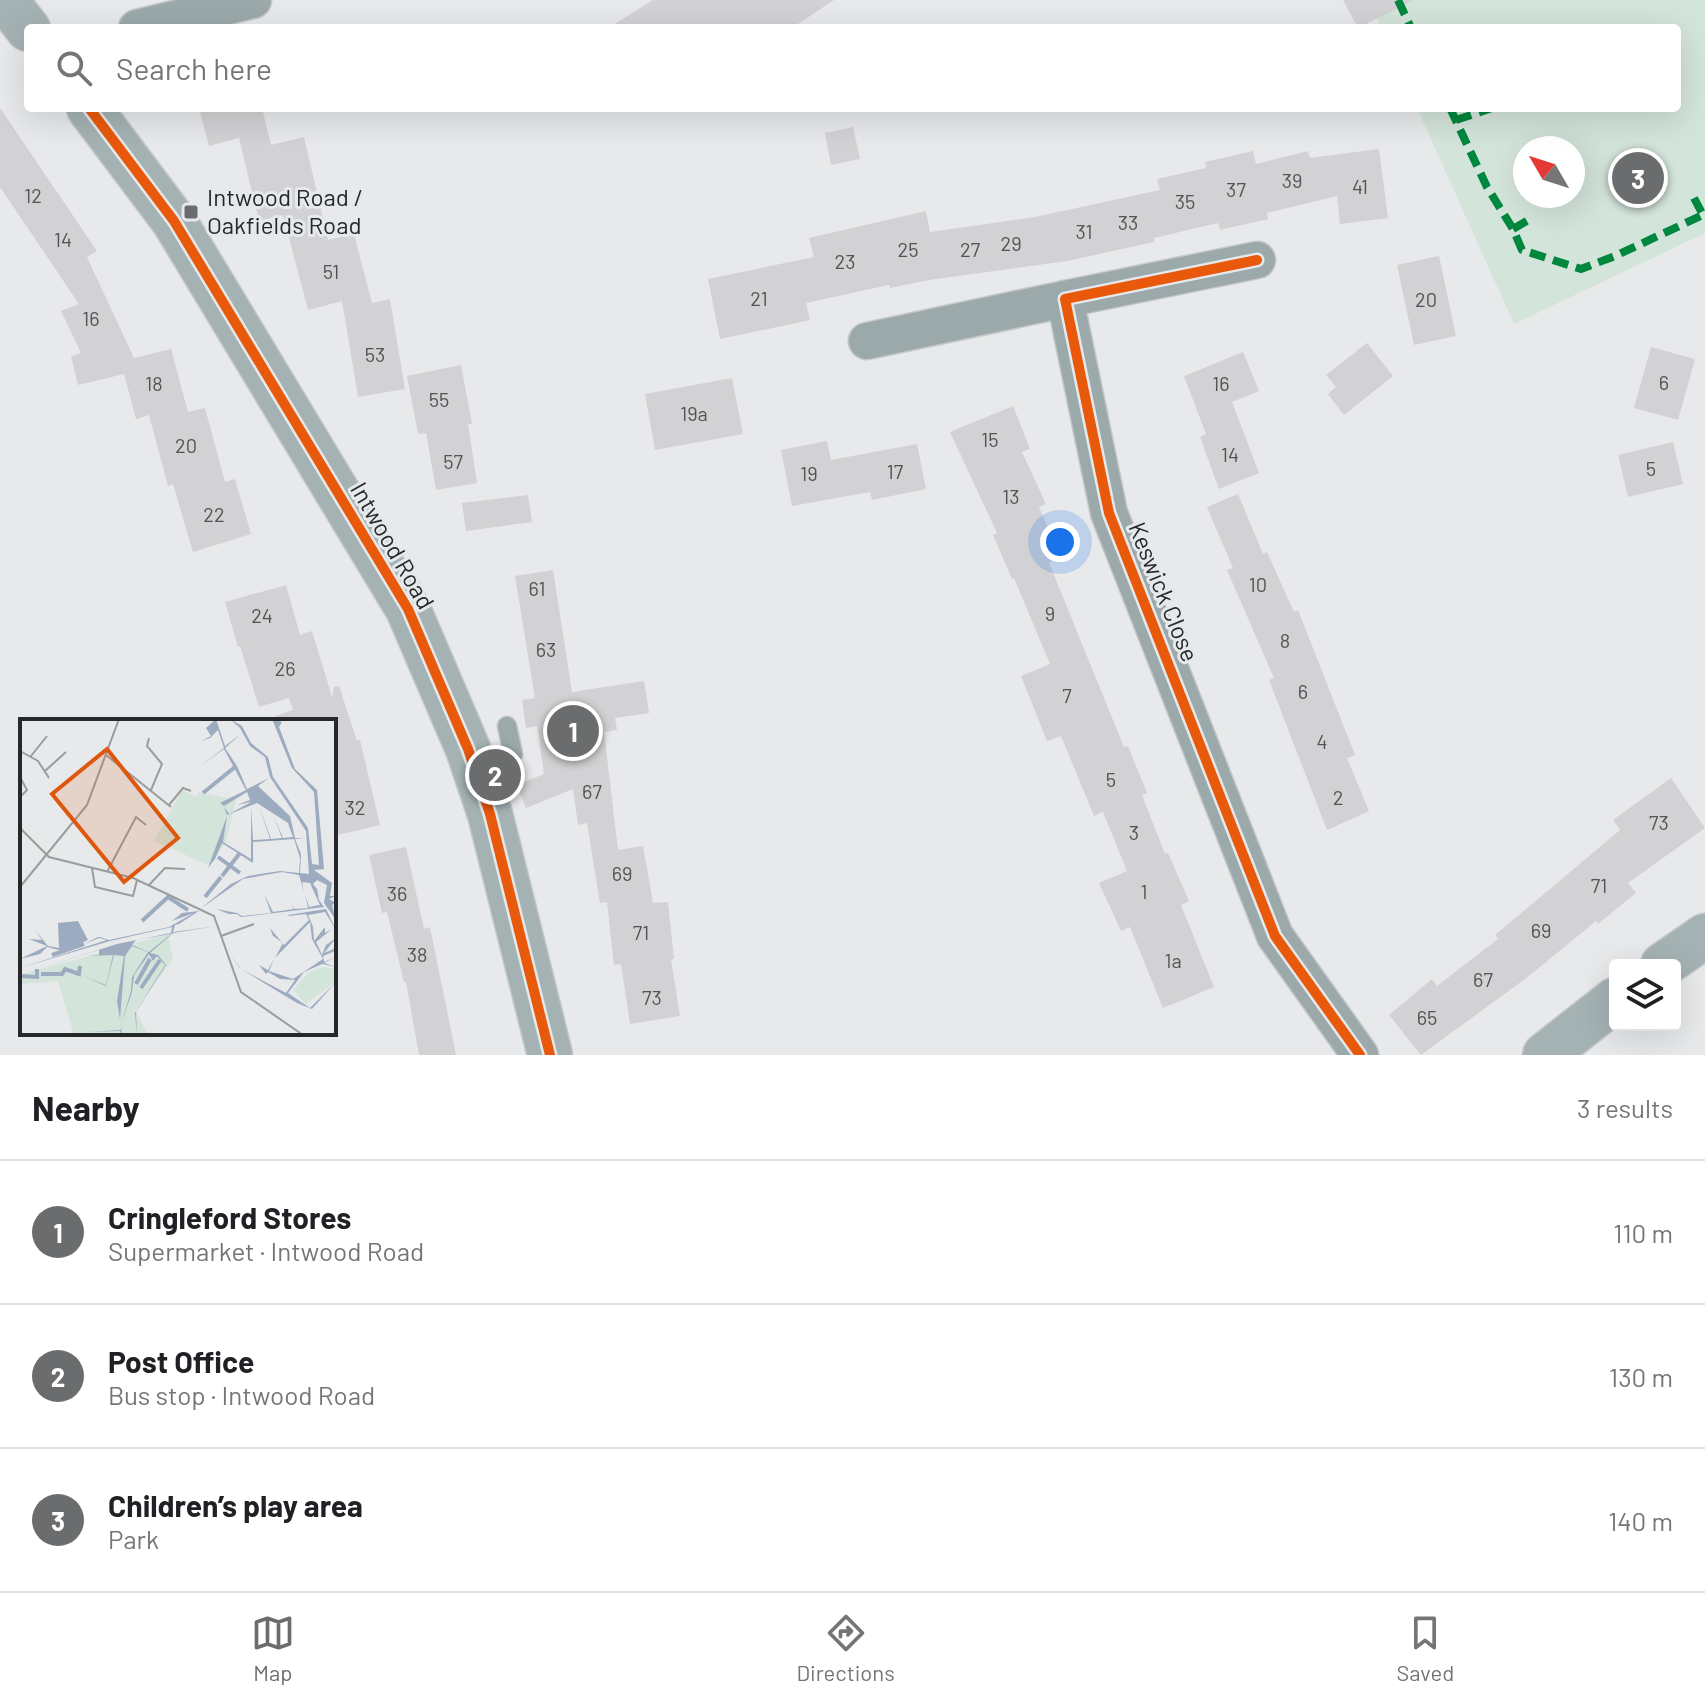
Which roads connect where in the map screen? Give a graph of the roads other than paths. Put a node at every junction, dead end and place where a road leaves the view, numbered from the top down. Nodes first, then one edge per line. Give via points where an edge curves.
1 (5, 0) edge
2 (253, 0) edge
3 (24, 24) edge
4 (154, 24) edge
5 (92, 112) edge
6 (1257, 260) dead end
7 (1065, 299) junction
8 (867, 341) dead end
9 (507, 726) dead end
10 (472, 761) junction
11 (1705, 936) edge
12 (1672, 959) edge
13 (1609, 1005) edge
14 (550, 1055) edge
15 (1360, 1055) edge
16 (1545, 1055) edge

1 - 3 street
2 - 4 street
5 - 10 street, Intwood Road via 174,221 408,609
6 - 7 street
7 - 8 street
7 - 15 street, Keswick Close via 1109,513 1275,936
9 - 10 lane via 513,754
10 - 14 street, Intwood Road via 498,842
11 - 12 street
13 - 16 street

